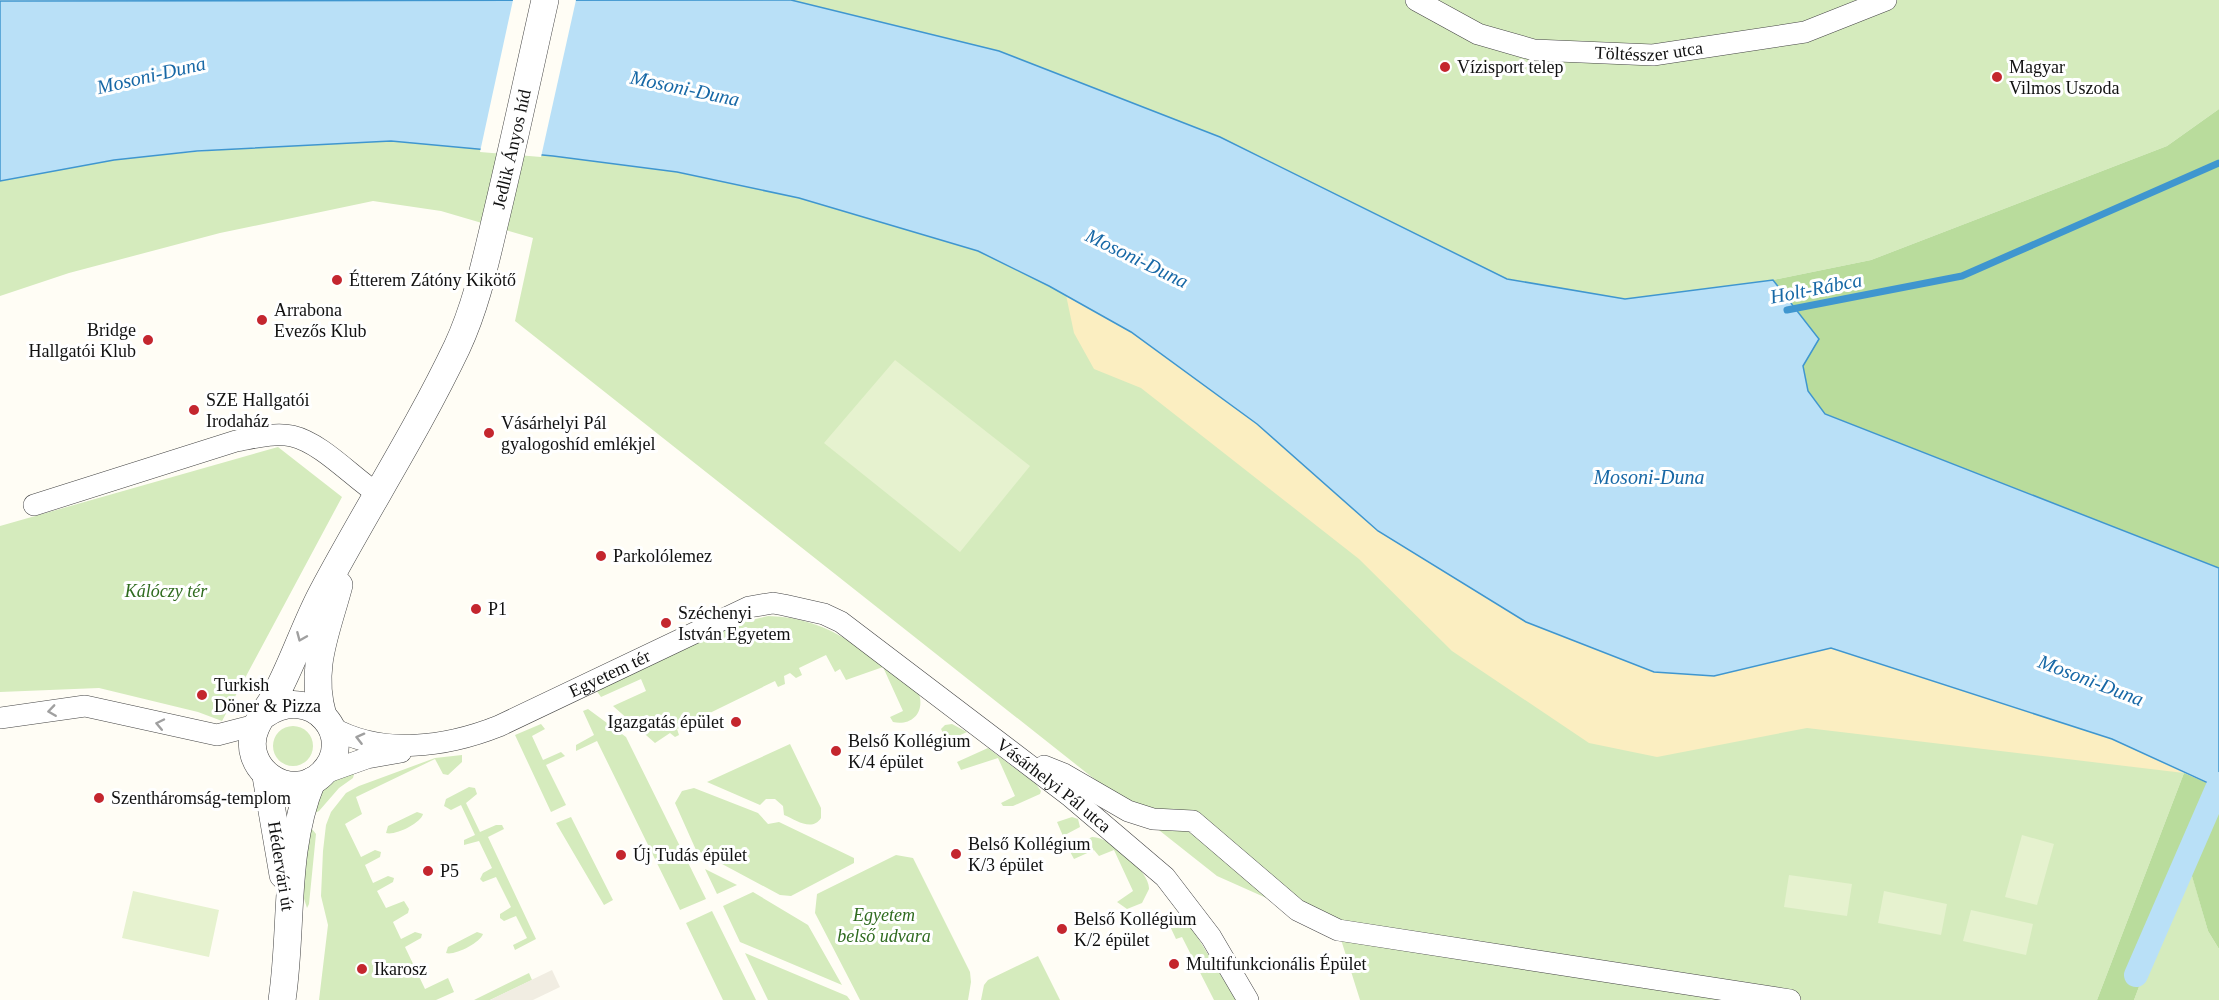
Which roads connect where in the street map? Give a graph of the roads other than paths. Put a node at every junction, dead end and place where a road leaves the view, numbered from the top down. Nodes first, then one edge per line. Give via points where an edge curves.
1 (544, 0) edge
2 (1416, 0) edge
3 (1886, 0) edge
4 (378, 494) junction
5 (34, 505) dead end
6 (349, 549) junction
7 (784, 605) joint
8 (0, 718) edge
9 (260, 720) junction
10 (327, 721) junction
11 (433, 744) junction
12 (1021, 758) junction
13 (266, 776) junction
14 (317, 778) junction
15 (290, 921) junction
16 (282, 1000) edge
17 (1248, 1000) edge
18 (1790, 1000) edge

1 - 4 street, Jedlik Ányos híd via 477,296 457,346
2 - 3 street, Töltésszer utca via 1478,34 1534,50 1653,55 1805,32
4 - 5 street via 314,445 291,436 265,436 236,441
4 - 6 street
6 -> 9 street via 322,592
6 - 10 street via 316,673 318,697
7 - 11 street, Egyetem tér via 749,607 499,726
7 - 12 street, Vásárhelyi Pál utca via 824,614 855,631
9 -> 8 street via 218,735 85,706
9 - 10 street via 288,704 313,708
9 - 13 street via 252,748 258,767
11 -> 10 street, Egyetem tér via 387,744 349,736
10 - 14 street via 334,752
11 - 14 street, Egyetem tér via 366,758
12 - 17 street, Vásárhelyi Pál utca via 1166,877 1211,937
12 - 18 street via 1064,774 1128,811 1152,819 1193,821 1297,910 1338,930
13 - 14 street via 288,786
13 - 15 street, Hédervári út
14 - 15 street, Hédervári út via 299,822
15 - 16 street, Hédervári út

